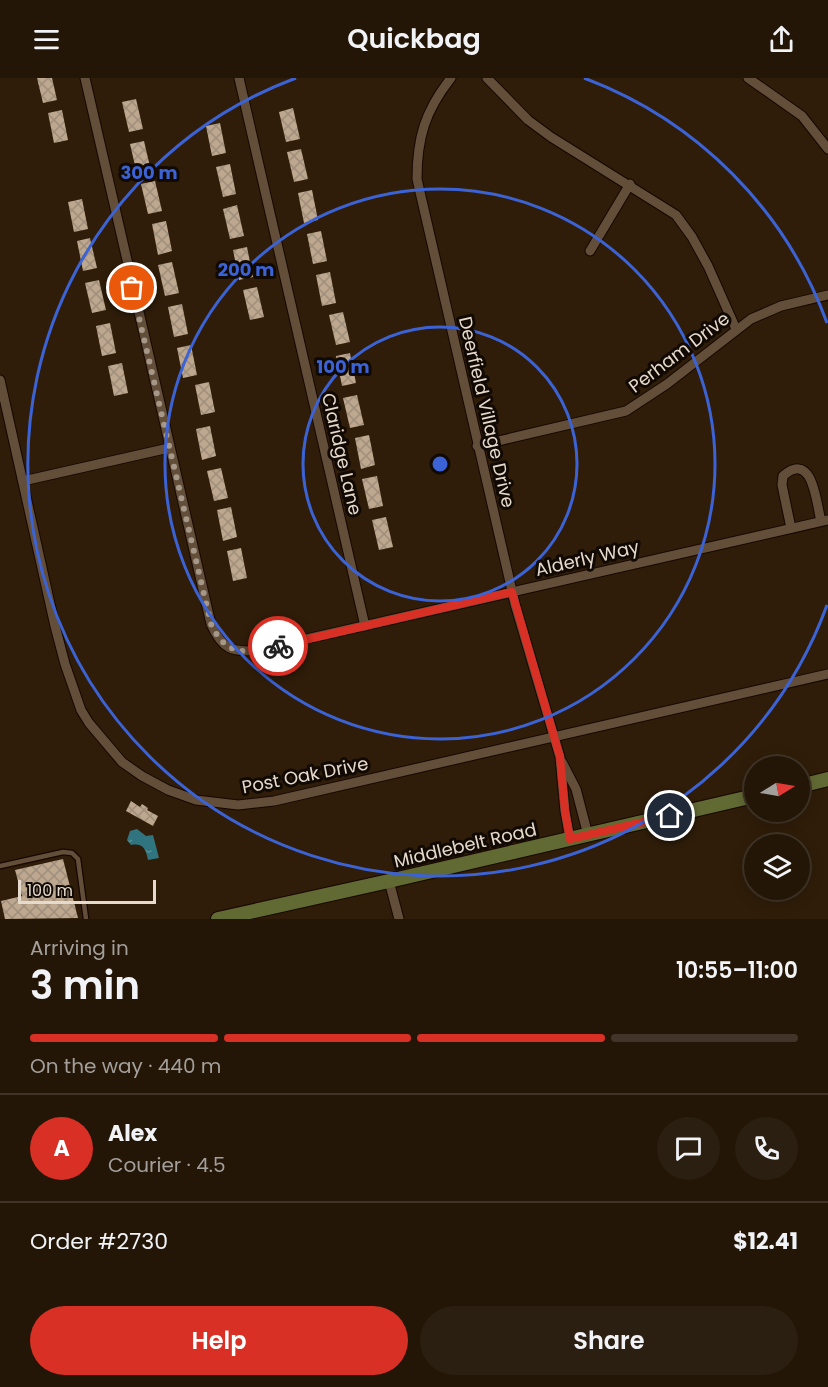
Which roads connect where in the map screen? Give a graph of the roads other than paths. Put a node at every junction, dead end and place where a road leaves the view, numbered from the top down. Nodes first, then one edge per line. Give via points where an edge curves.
1 (85, 78) edge
2 (239, 78) edge
3 (451, 78) edge
4 (487, 78) edge
5 (748, 78) edge
6 (828, 149) edge
7 (630, 184) junction
8 (590, 251) dead end
9 (828, 294) edge
10 (736, 329) junction
11 (0, 380) edge
12 (477, 446) junction
13 (169, 448) junction
14 (23, 481) junction
15 (825, 520) edge
16 (791, 528) junction
17 (512, 592) junction
18 (365, 626) junction
19 (828, 675) edge
20 (555, 738) junction
21 (560, 757) junction
22 (828, 779) edge
23 (810, 784) edge
24 (744, 797) edge
25 (588, 835) junction
26 (570, 839) junction
27 (0, 866) edge
28 (389, 881) junction
29 (87, 919) edge
30 (218, 919) edge
31 (399, 919) edge

1 - 13 street, Alderly Way
2 - 18 street, Claridge Lane
3 - 12 street, Deerfield Village Drive via 426,117 417,179
4 - 7 street via 528,120
5 - 6 street via 802,116
7 - 8 street
7 - 10 street via 676,215 708,266
9 - 10 street, Perham Drive via 781,306
10 - 12 street, Perham Drive via 626,411
11 - 14 street, Post Oak Drive
12 - 17 street, Deerfield Village Drive
13 - 14 street
13 - 18 street, Alderly Way via 211,624 222,644 243,652
14 - 20 street, Post Oak Drive via 65,664 81,710 122,762 168,790 196,800 238,805 274,801
15 - 16 street, Alderly Way
15 - 16 street, Alderly Way via 810,477 798,468 783,476
16 - 17 street, Alderly Way
17 - 18 street, Alderly Way
17 - 20 street, Deerfield Village Drive
19 - 20 street, Post Oak Drive
20 - 21 street, Deerfield Village Drive
21 - 25 street, Deerfield Village Drive via 576,789
21 - 26 street, Deerfield Village Drive
22 - 23 street
24 - 25 street, Middlebelt Road
25 - 26 street, Middlebelt Road
26 - 28 street, Middlebelt Road
27 - 29 lane via 72,853 78,859
28 - 30 street, Middlebelt Road
28 - 31 street

